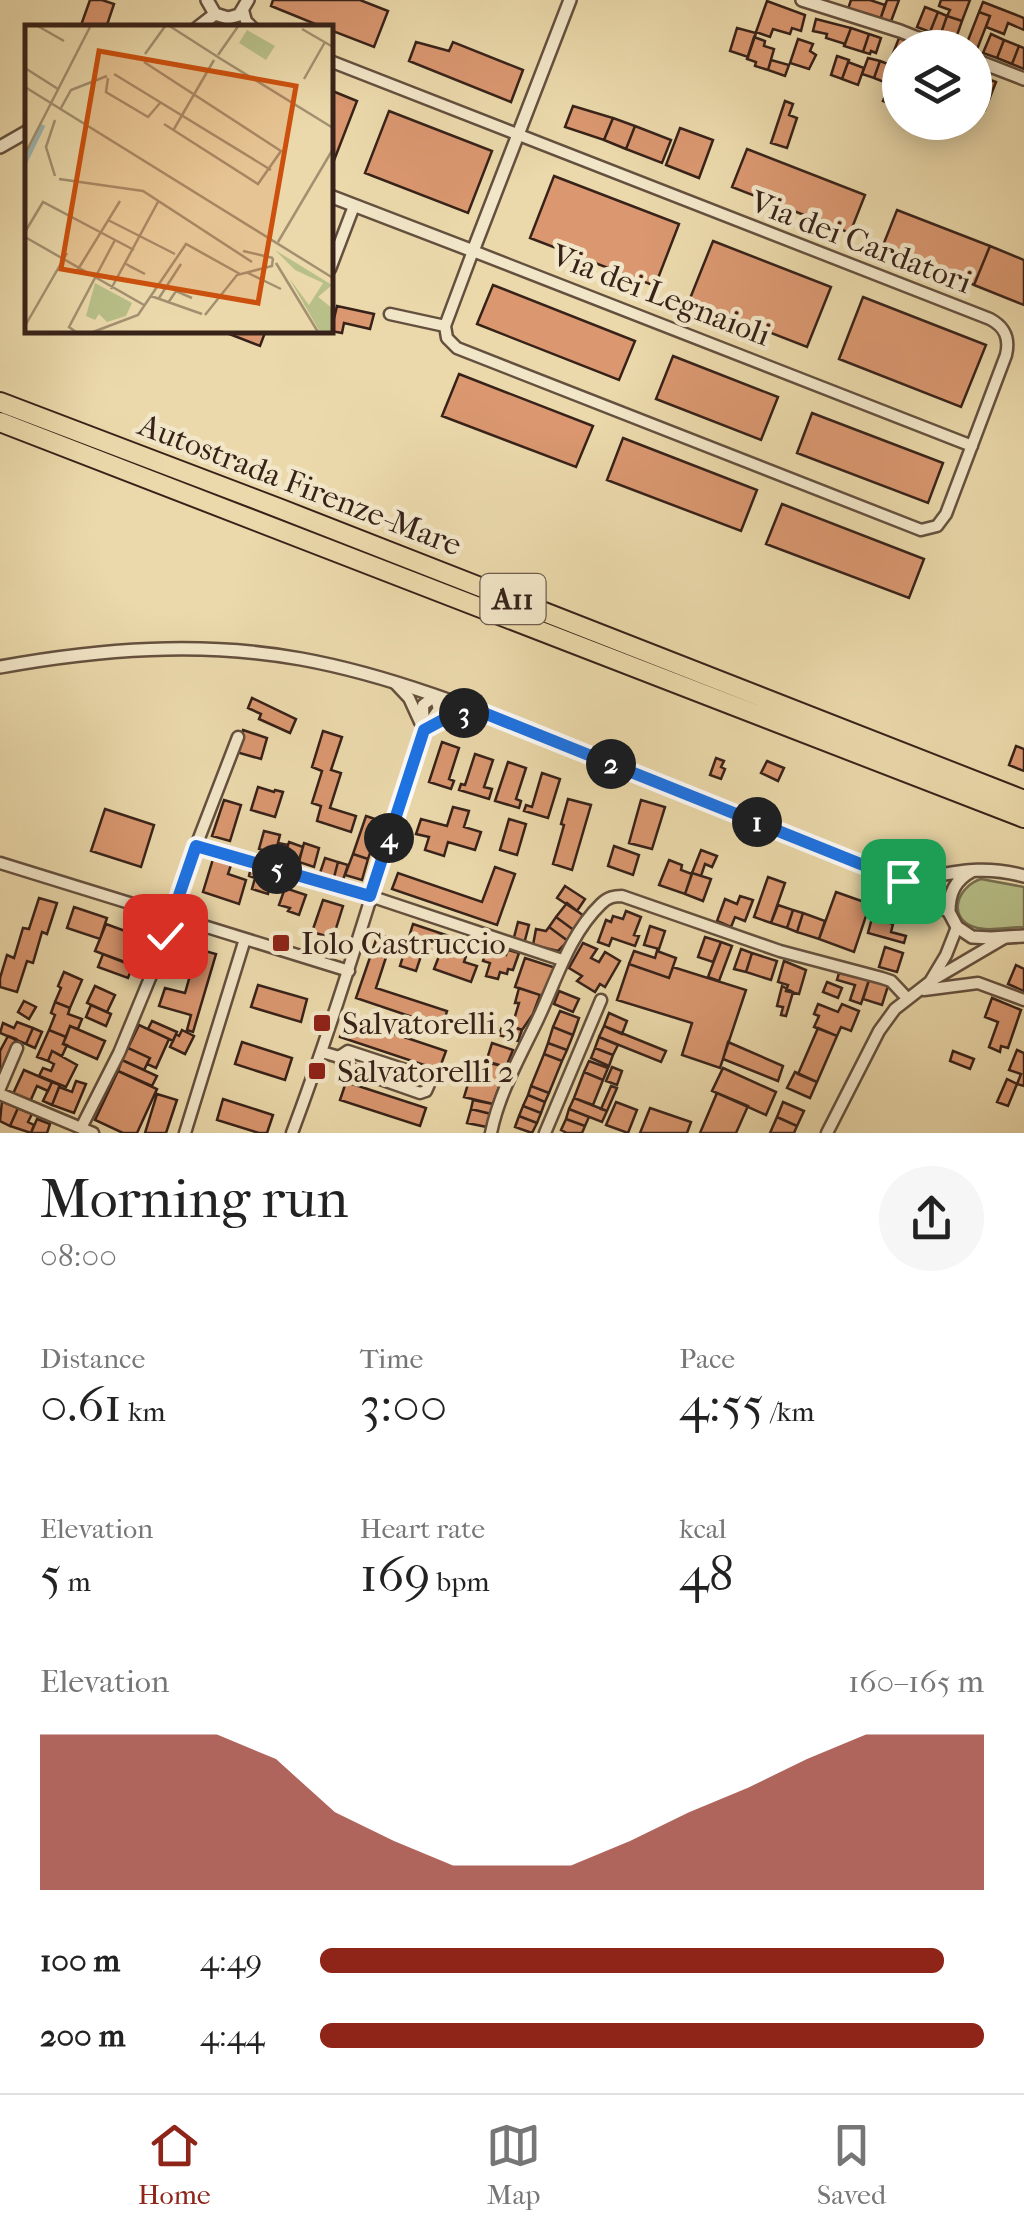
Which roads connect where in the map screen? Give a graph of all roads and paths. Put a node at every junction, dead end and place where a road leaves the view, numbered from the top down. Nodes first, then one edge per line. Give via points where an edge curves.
1 (206, 0) edge
2 (570, 0) edge
3 (802, 0) edge
4 (241, 9) edge
5 (214, 14) junction
6 (201, 25) edge
7 (897, 30) edge
8 (332, 62) edge
9 (992, 66) edge
10 (1024, 78) edge
11 (25, 133) edge
12 (518, 135) junction
13 (0, 148) edge
14 (332, 197) edge
15 (354, 206) junction
16 (472, 251) junction
17 (332, 265) edge
18 (390, 314) dead end
19 (445, 326) junction
20 (0, 402) edge
21 (0, 422) edge
22 (972, 446) junction
23 (0, 667) edge
24 (394, 682) junction
25 (435, 696) junction
26 (479, 711) junction
27 (424, 730) junction
28 (238, 737) dead end
29 (1024, 800) edge
30 (1024, 818) edge
31 (196, 846) junction
32 (0, 863) edge
33 (1024, 868) edge
34 (977, 869) junction
35 (1002, 870) junction
36 (1024, 876) edge
37 (903, 881) junction
38 (370, 896) junction
39 (949, 912) junction
40 (172, 916) junction
41 (957, 926) junction
42 (1006, 936) junction
43 (1024, 936) edge
44 (245, 940) junction
45 (978, 954) junction
46 (562, 960) junction
47 (349, 971) junction
48 (931, 981) junction
49 (978, 983) junction
50 (910, 996) junction
51 (600, 1000) dead end
52 (1024, 1000) edge
53 (18, 1048) dead end
54 (322, 1052) junction
55 (339, 1057) junction
56 (386, 1064) junction
57 (379, 1080) junction
58 (0, 1091) edge
59 (80, 1128) junction
60 (93, 1133) edge
61 (185, 1133) edge
62 (292, 1133) edge
63 (491, 1133) edge
64 (546, 1133) edge
65 (826, 1133) edge

1 - 5 street
2 - 12 street
3 - 7 street
4 - 5 street
5 - 6 street
8 - 12 street, Via dei Cardatori
9 - 10 street
11 - 13 street
12 - 16 street
12 - 22 street, Via dei Cardatori via 998,324 1007,336 1006,355
14 - 15 street, Via dei Legnaioli
15 - 16 street, Via dei Legnaioli
15 - 17 street
16 - 19 street
16 - 22 street, Via dei Legnaioli
18 - 19 street
19 - 22 street, Via dei Cardatori via 457,348 922,530 943,521
20 - 29 highway, Autostrada Firenze-Mare / A11
21 - 30 highway, Autostrada Firenze-Mare / A11
23 - 24 street via 103,652 200,650 298,658
24 - 25 street
24 - 27 street
25 - 26 street
25 - 27 street via 439,708
26 - 27 street
26 - 37 street
27 - 38 street
28 - 31 street
31 - 38 street
31 - 40 street
32 - 40 street
33 - 35 street
34 - 35 street
34 - 37 street
34 - 39 street via 954,884
35 - 36 street
37 - 39 street
38 - 46 street
38 - 47 street
39 - 41 street
40 - 44 street
40 - 59 street via 119,1053
41 - 42 street via 972,936
41 - 48 street
42 - 43 street
42 - 45 street
44 - 47 street
44 - 61 street
45 - 48 street
45 - 49 street
46 - 50 street via 602,902 622,896 891,981
46 - 63 street
47 - 54 street
48 - 50 street
49 - 50 street
49 - 52 street
50 - 65 street via 879,1031
51 - 64 street
53 - 58 street
54 - 55 street
54 - 62 street
55 - 56 street via 348,1051
55 - 57 street via 342,1066
56 - 57 street
56 - 57 street via 430,1082 420,1093
58 - 59 street
59 - 60 street

